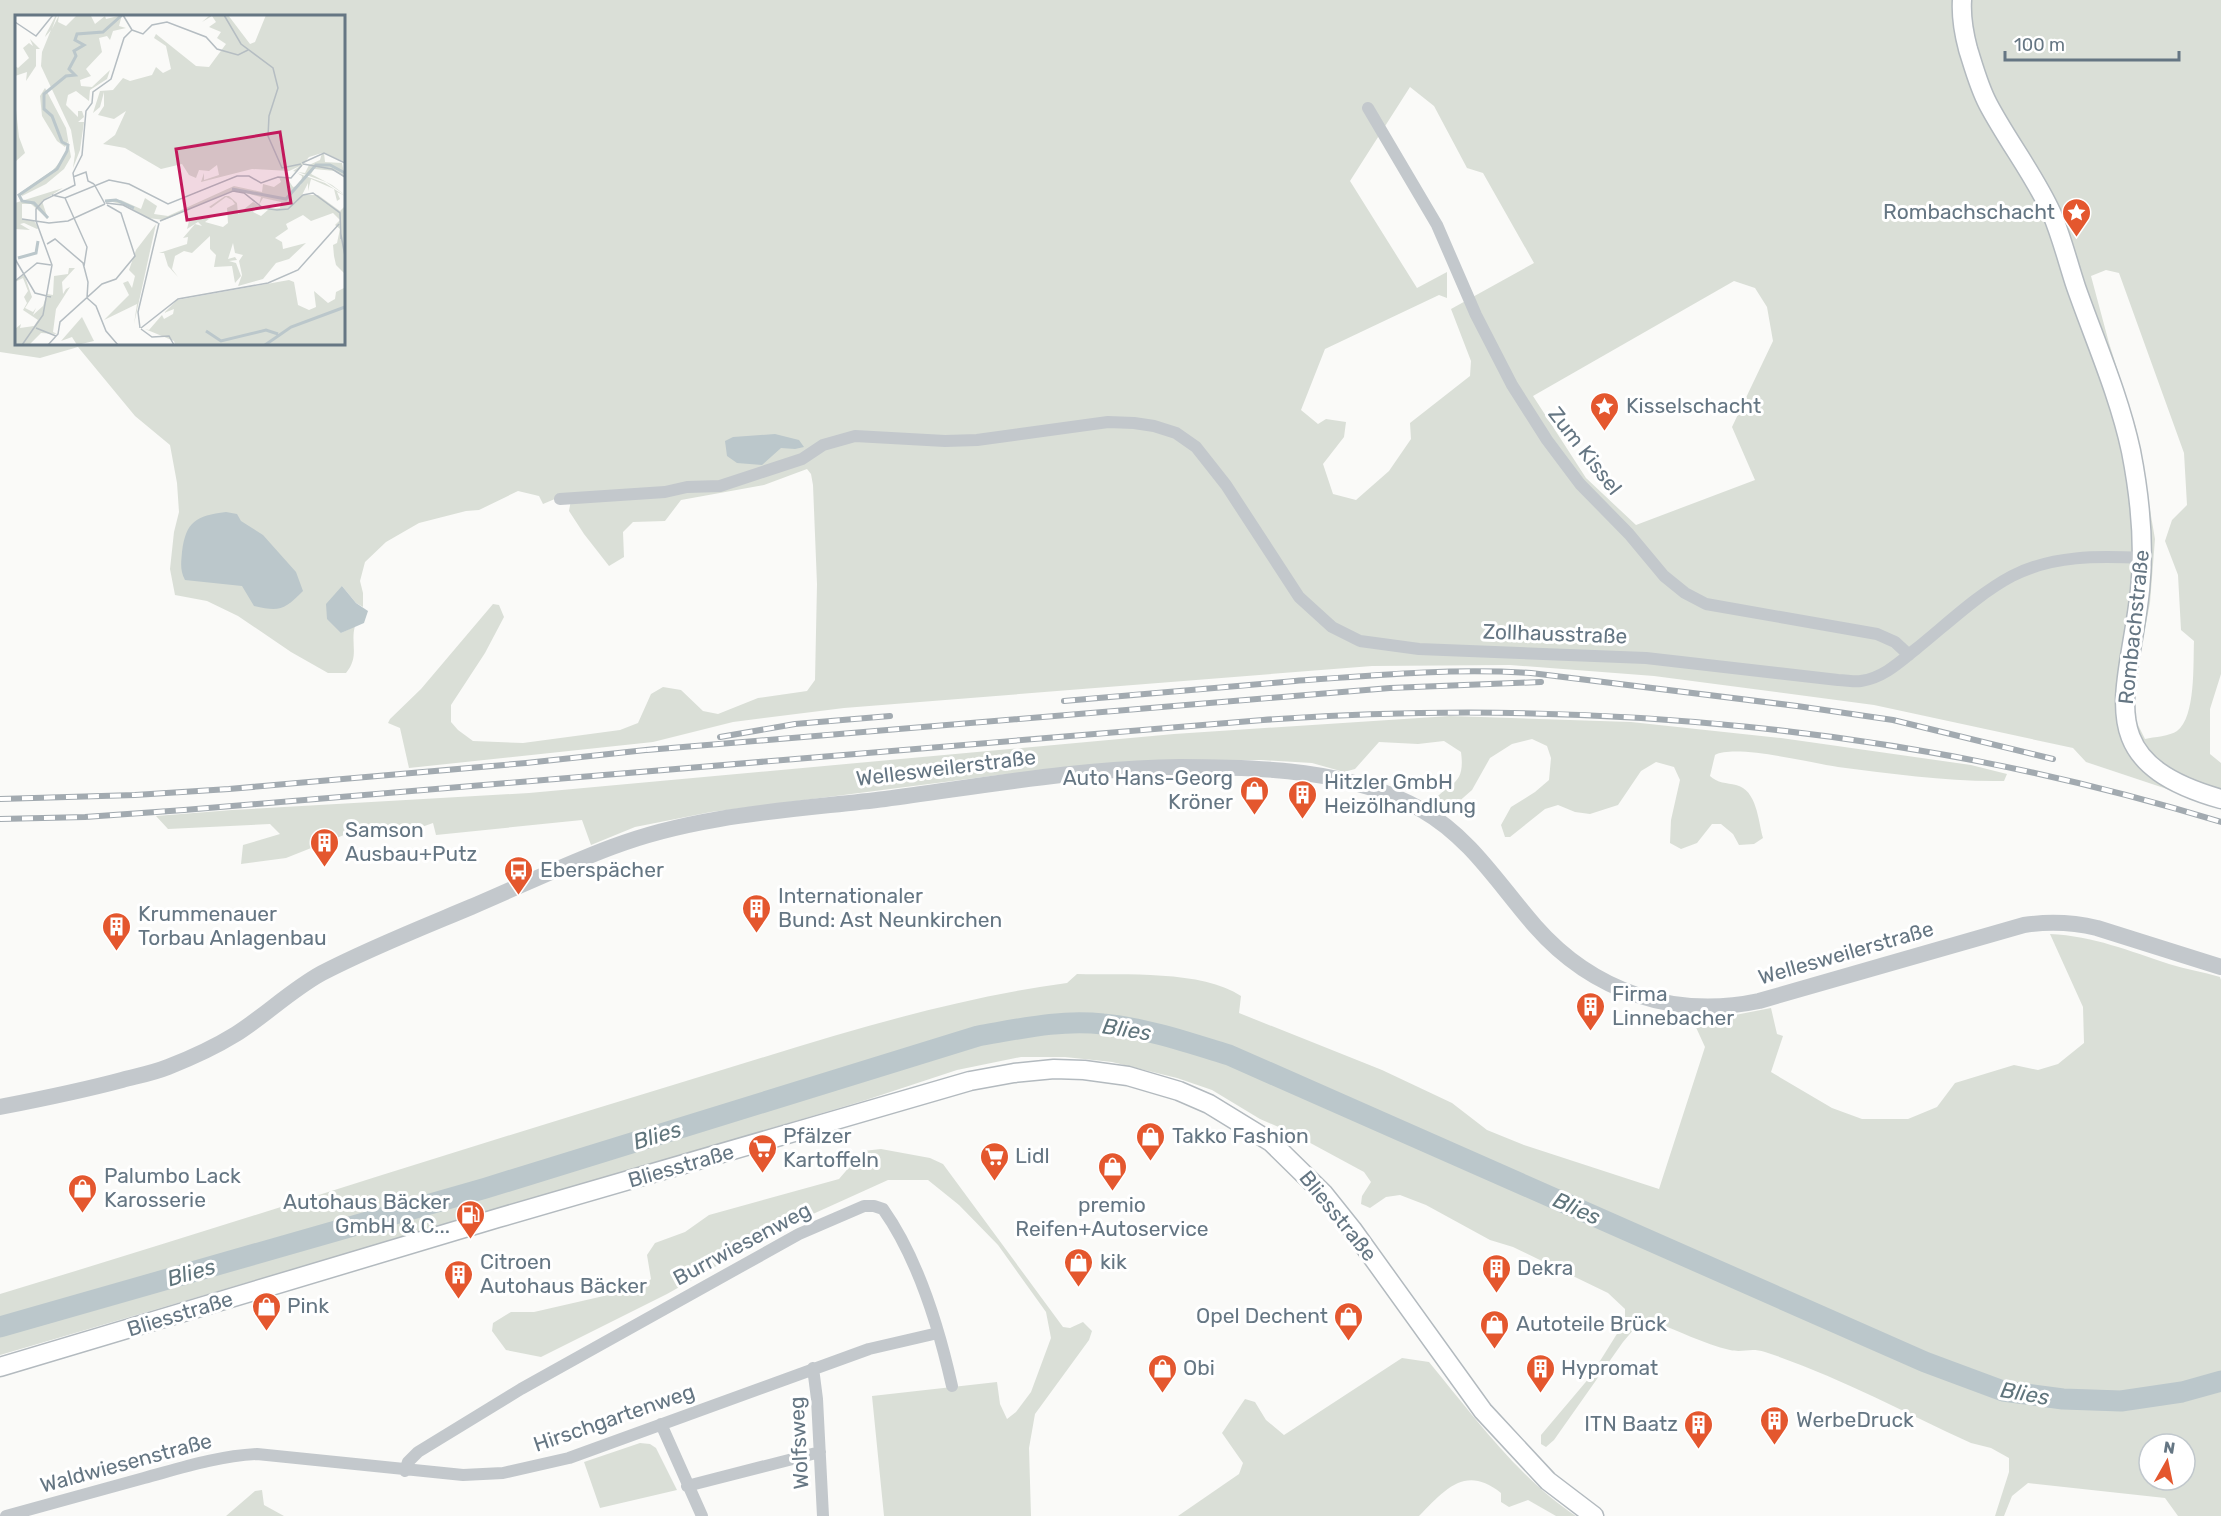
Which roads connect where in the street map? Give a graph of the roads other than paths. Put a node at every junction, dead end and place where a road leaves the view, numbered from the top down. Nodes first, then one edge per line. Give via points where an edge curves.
1 (1962, 0) edge
2 (1368, 108) dead end
3 (560, 499) dead end
4 (2142, 558) junction
5 (1909, 655) junction
6 (2221, 799) edge
7 (2221, 967) edge
8 (0, 1107) edge
9 (938, 1333) junction
10 (0, 1367) edge
11 (813, 1368) junction
12 (952, 1386) dead end
13 (660, 1424) junction
14 (820, 1452) junction
15 (257, 1454) joint
16 (405, 1470) junction
17 (687, 1486) junction
18 (819, 1515) edge
19 (6, 1516) edge
20 (702, 1516) edge
21 (1594, 1516) edge

1 - 4 main road, Rombachstraße via 1965,36 1975,74 2051,212 2128,439 2138,484
2 - 5 street, Zum Kissel via 1437,225 1512,385 1580,484 1665,576 1685,594 1706,604 1877,634 1896,642
3 - 5 street, Zollhausstraße via 720,486 802,459 823,445 855,436 976,440 1108,422 1134,423 1176,434 1196,447 1299,597 1332,627 1360,641 1419,649 1646,658 1862,681 1882,674
4 - 5 street, Zollhausstraße via 2084,557 2028,569 1983,596
4 - 6 main road, Rombachstraße via 2124,685 2128,731 2137,749 2160,774
7 - 8 street, Wellesweilerstraße via 2097,928 2041,922 1748,1004 1696,1008 1660,1003 1618,988 1565,956 1464,842 1422,811 1382,791 1325,777 1250,768 1082,772 716,820 643,836 323,973 289,993 237,1033 197,1055 161,1070
9 - 11 street, Hirschgartenweg via 869,1349
9 - 12 street, Burrwiesenweg
9 - 16 street, Burrwiesenweg via 925,1293 888,1217 883,1209 864,1206 798,1234 521,1389 418,1452
10 - 21 main road, Bliesstraße via 970,1081 1014,1073 1084,1070 1128,1076 1179,1091 1209,1104 1271,1142 1324,1194 1483,1411 1548,1481
11 - 13 street, Hirschgartenweg
11 - 14 street, Wolfsweg
13 - 16 street, Hirschgartenweg via 569,1458 503,1473 463,1475
13 - 17 street
14 - 17 street
14 - 18 street, Wolfsweg
15 - 16 street, Hirschgartenweg
15 - 19 street, Waldwiesenstraße via 227,1456
17 - 20 street

